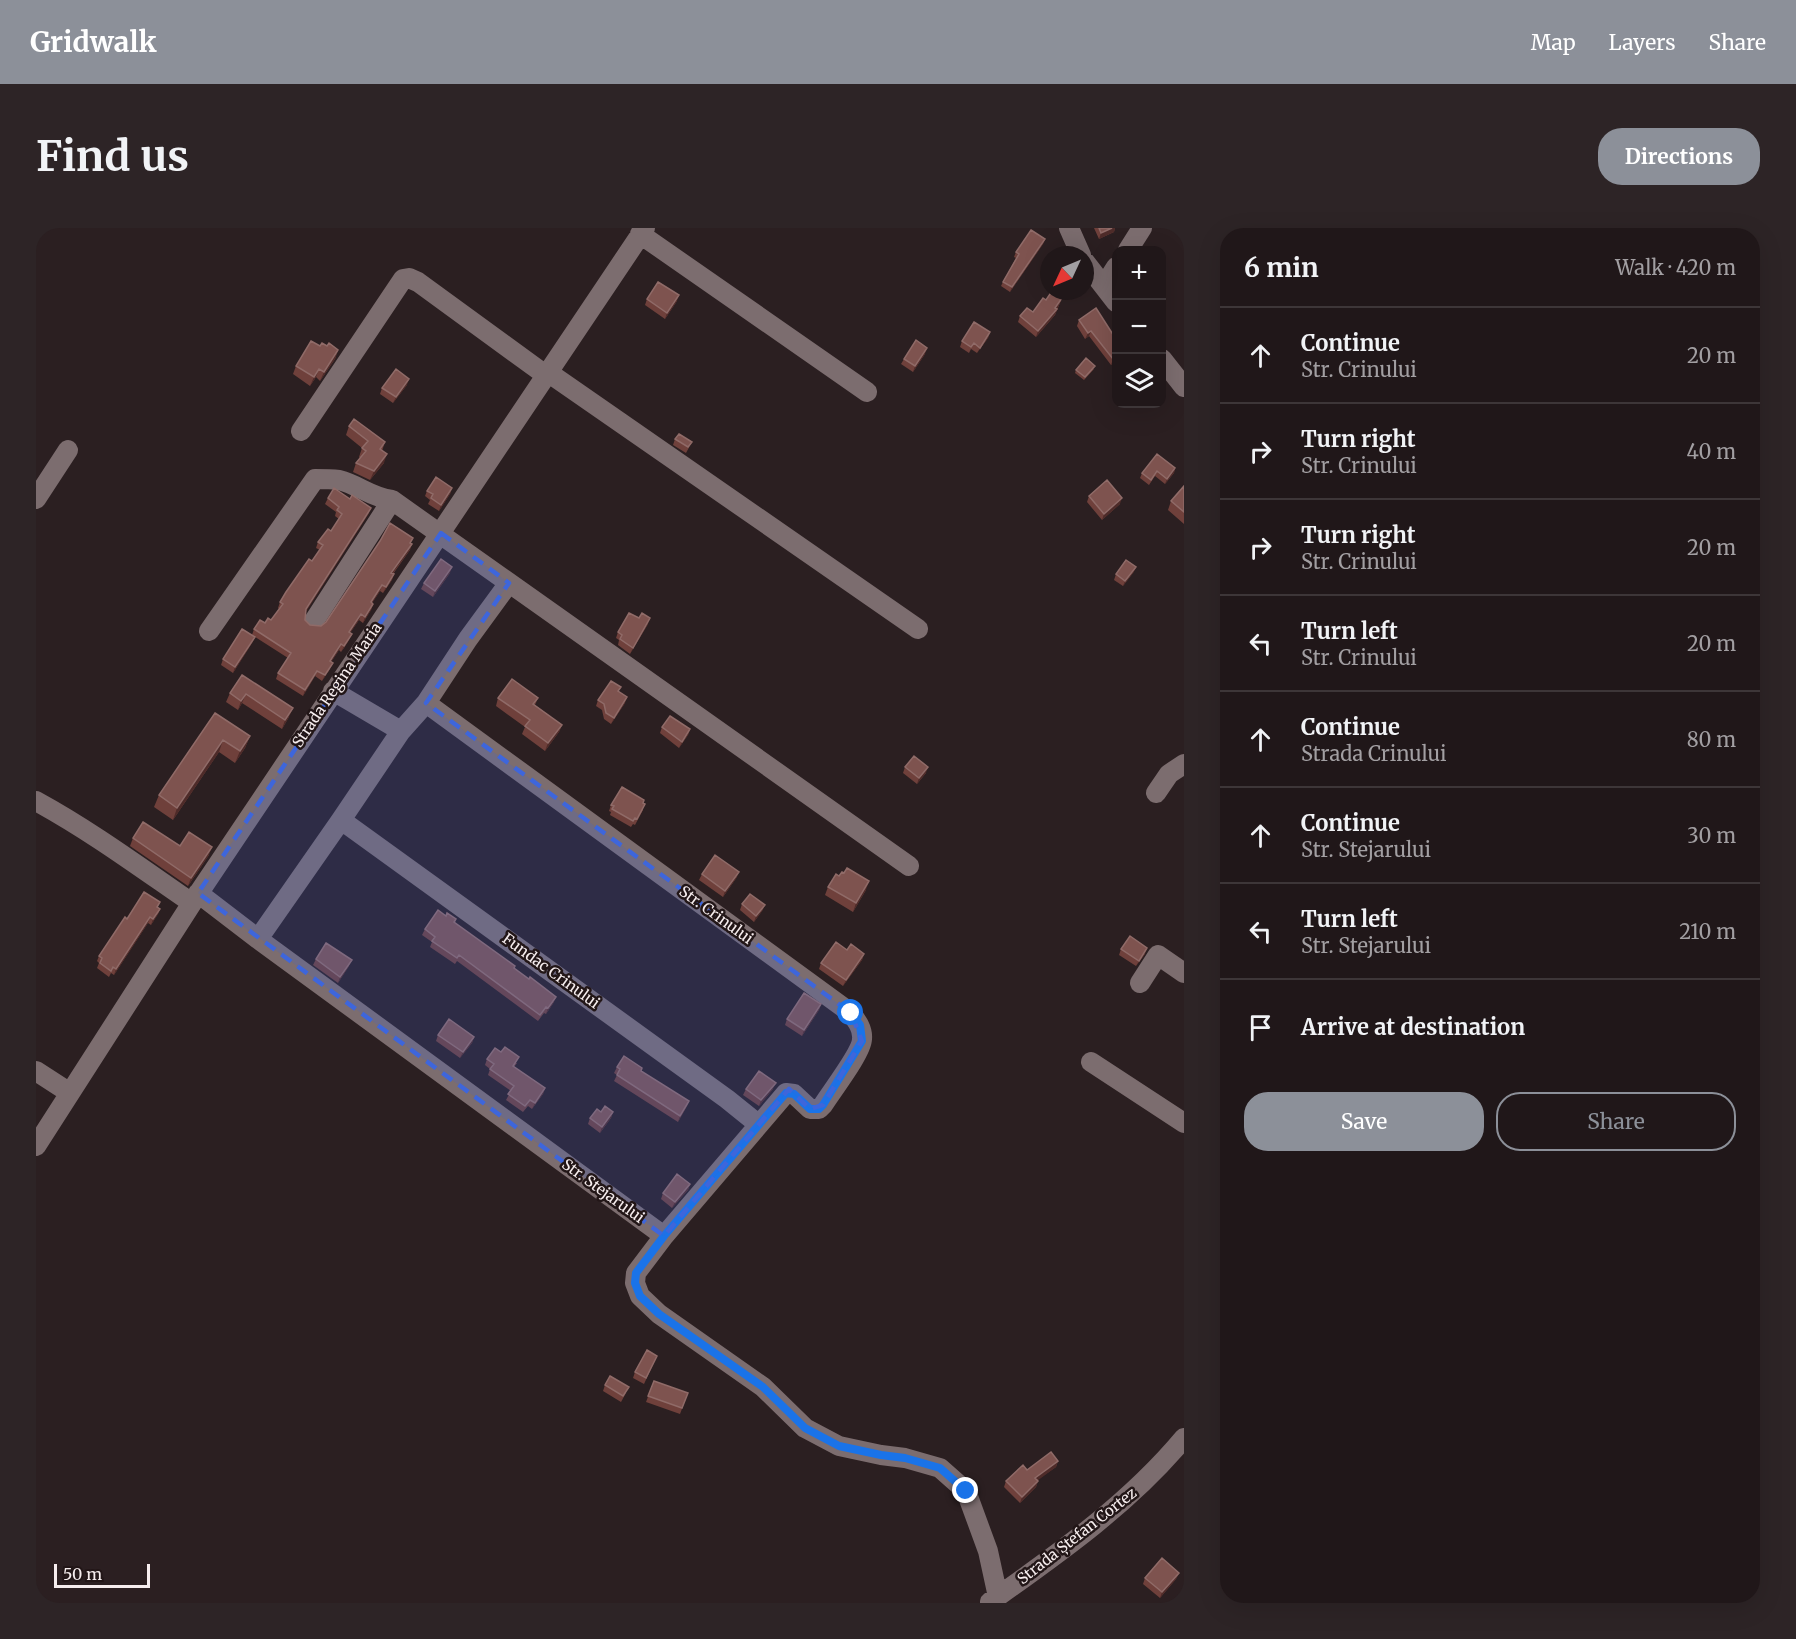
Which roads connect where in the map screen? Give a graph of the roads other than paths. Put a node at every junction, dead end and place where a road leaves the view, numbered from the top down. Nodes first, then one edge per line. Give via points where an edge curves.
1 (1070, 228) edge
2 (1142, 228) edge
3 (643, 231) edge
4 (1077, 246) edge
5 (1131, 246) edge
6 (1094, 273) edge
7 (1112, 273) edge
8 (1104, 286) junction
9 (1114, 300) edge
10 (1166, 364) edge
11 (548, 374) junction
12 (1184, 387) edge
13 (867, 392) dead end
14 (301, 431) dead end
15 (69, 450) dead end
16 (36, 499) edge
17 (392, 500) junction
18 (441, 533) junction
19 (508, 583) junction
20 (314, 621) dead end
21 (918, 629) dead end
22 (209, 632) dead end
23 (333, 691) junction
24 (426, 703) junction
25 (401, 731) junction
26 (1184, 764) edge
27 (1156, 793) dead end
28 (36, 801) edge
29 (341, 820) junction
30 (909, 866) dead end
31 (195, 898) junction
32 (258, 939) junction
33 (1184, 973) edge
34 (1140, 983) dead end
35 (1091, 1062) dead end
36 (36, 1071) edge
37 (70, 1093) junction
38 (1184, 1123) edge
39 (758, 1124) junction
40 (36, 1146) edge
41 (664, 1236) junction
42 (1184, 1438) edge
43 (994, 1600) edge

1 - 4 street
2 - 5 street
3 - 11 street, Strada Regina Maria
3 - 13 street
6 - 8 street
7 - 8 street
8 - 9 street
10 - 12 street
11 - 14 street via 418,282 403,279
11 - 18 street, Strada Regina Maria
11 - 21 street
15 - 16 street
17 - 18 street
17 - 20 street
17 - 22 street via 376,498 337,480 315,479
18 - 19 street
18 - 23 street, Strada Regina Maria
19 - 24 street
19 - 30 street
23 - 25 street
23 - 31 street, Strada Regina Maria
24 - 25 street
24 - 39 street, Str. Crinului via 851,1013 860,1025 862,1041 823,1105 810,1109 794,1094 786,1093
25 - 29 street
26 - 27 street via 1169,774
28 - 31 street, Str. Stejarului
29 - 32 street
29 - 39 street, Fundac Crinului
31 - 32 street, Str. Stejarului
31 - 37 street, Strada Regina Maria
32 - 41 street, Str. Stejarului
33 - 34 street via 1158,955
35 - 38 street
36 - 37 street
37 - 40 street, Strada Regina Maria
39 - 41 street
41 - 43 street via 636,1273 640,1296 659,1314 763,1387 805,1428 839,1446 940,1468 966,1491 988,1551
42 - 43 street, Strada Ștefan Cortez via 1112,1512

